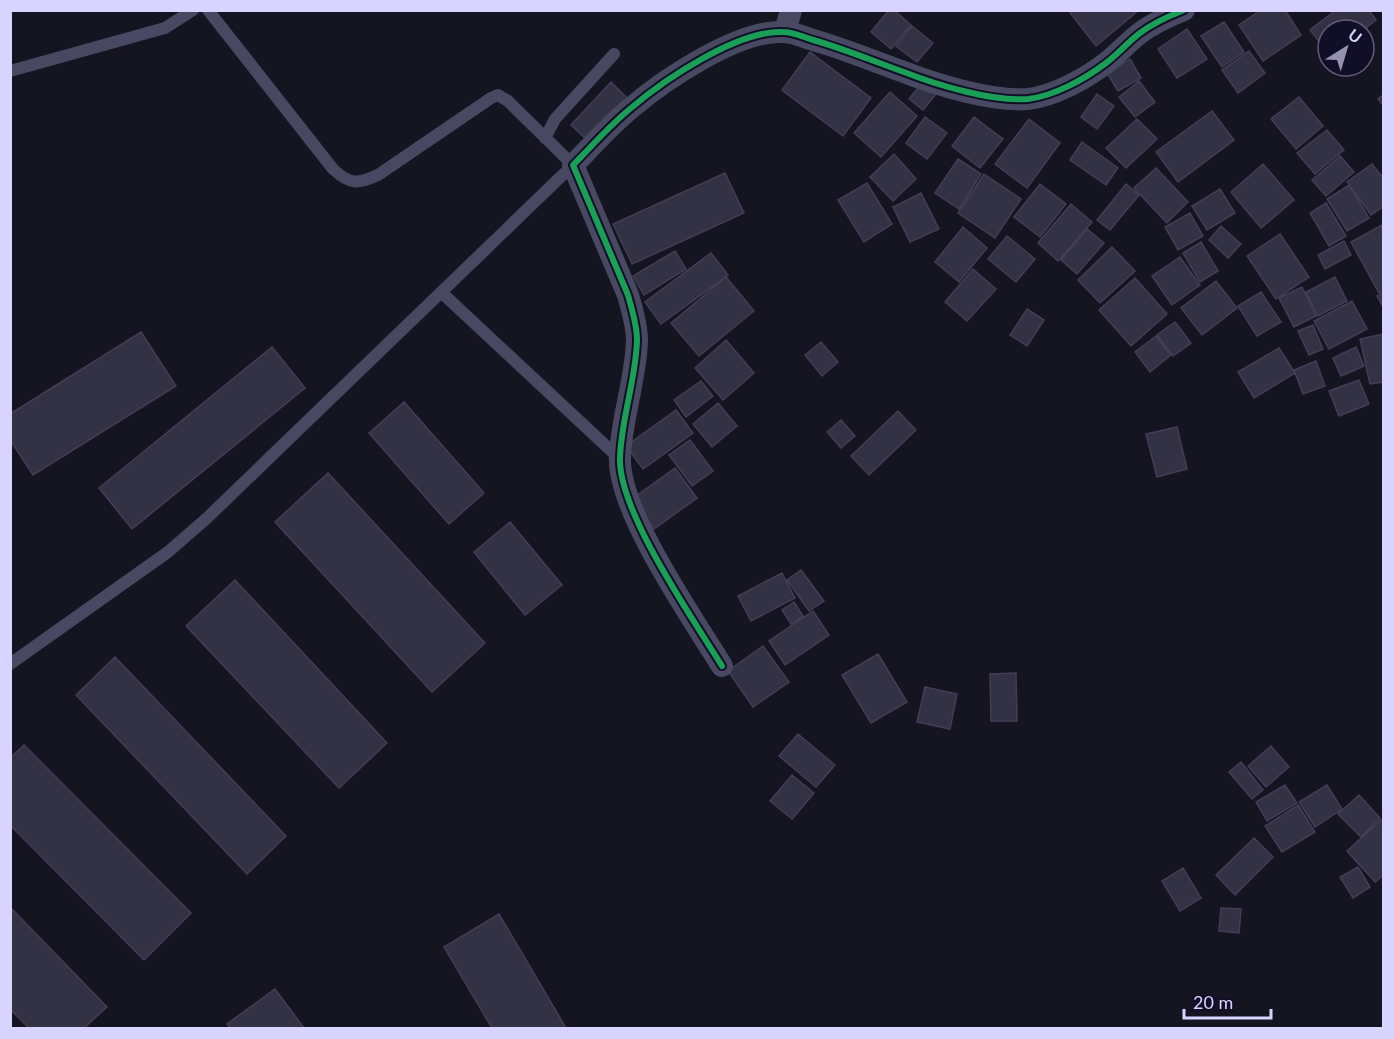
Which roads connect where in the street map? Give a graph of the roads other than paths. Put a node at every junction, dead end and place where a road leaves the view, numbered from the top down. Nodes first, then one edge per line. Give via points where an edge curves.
1 (193, 10) edge
2 (208, 10) edge
3 (1184, 10) edge
4 (788, 21) edge
5 (614, 54) dead end
6 (10, 70) edge
7 (545, 138) junction
8 (573, 165) junction
9 (441, 292) junction
10 (620, 459) junction
11 (10, 664) edge
12 (722, 666) dead end

1 - 6 lane via 165,28
2 - 7 lane via 333,169 345,179 361,183 378,175 495,95 505,97
3 - 4 street via 1139,33 1104,64 1073,83 1027,99 992,96 914,76 834,46
4 - 8 street via 698,63 630,108
5 - 7 lane via 555,119
7 - 8 lane
8 - 9 lane
8 - 10 street via 635,317 637,340
9 - 10 lane
9 - 11 lane via 168,552
10 - 12 street via 624,487 635,515

